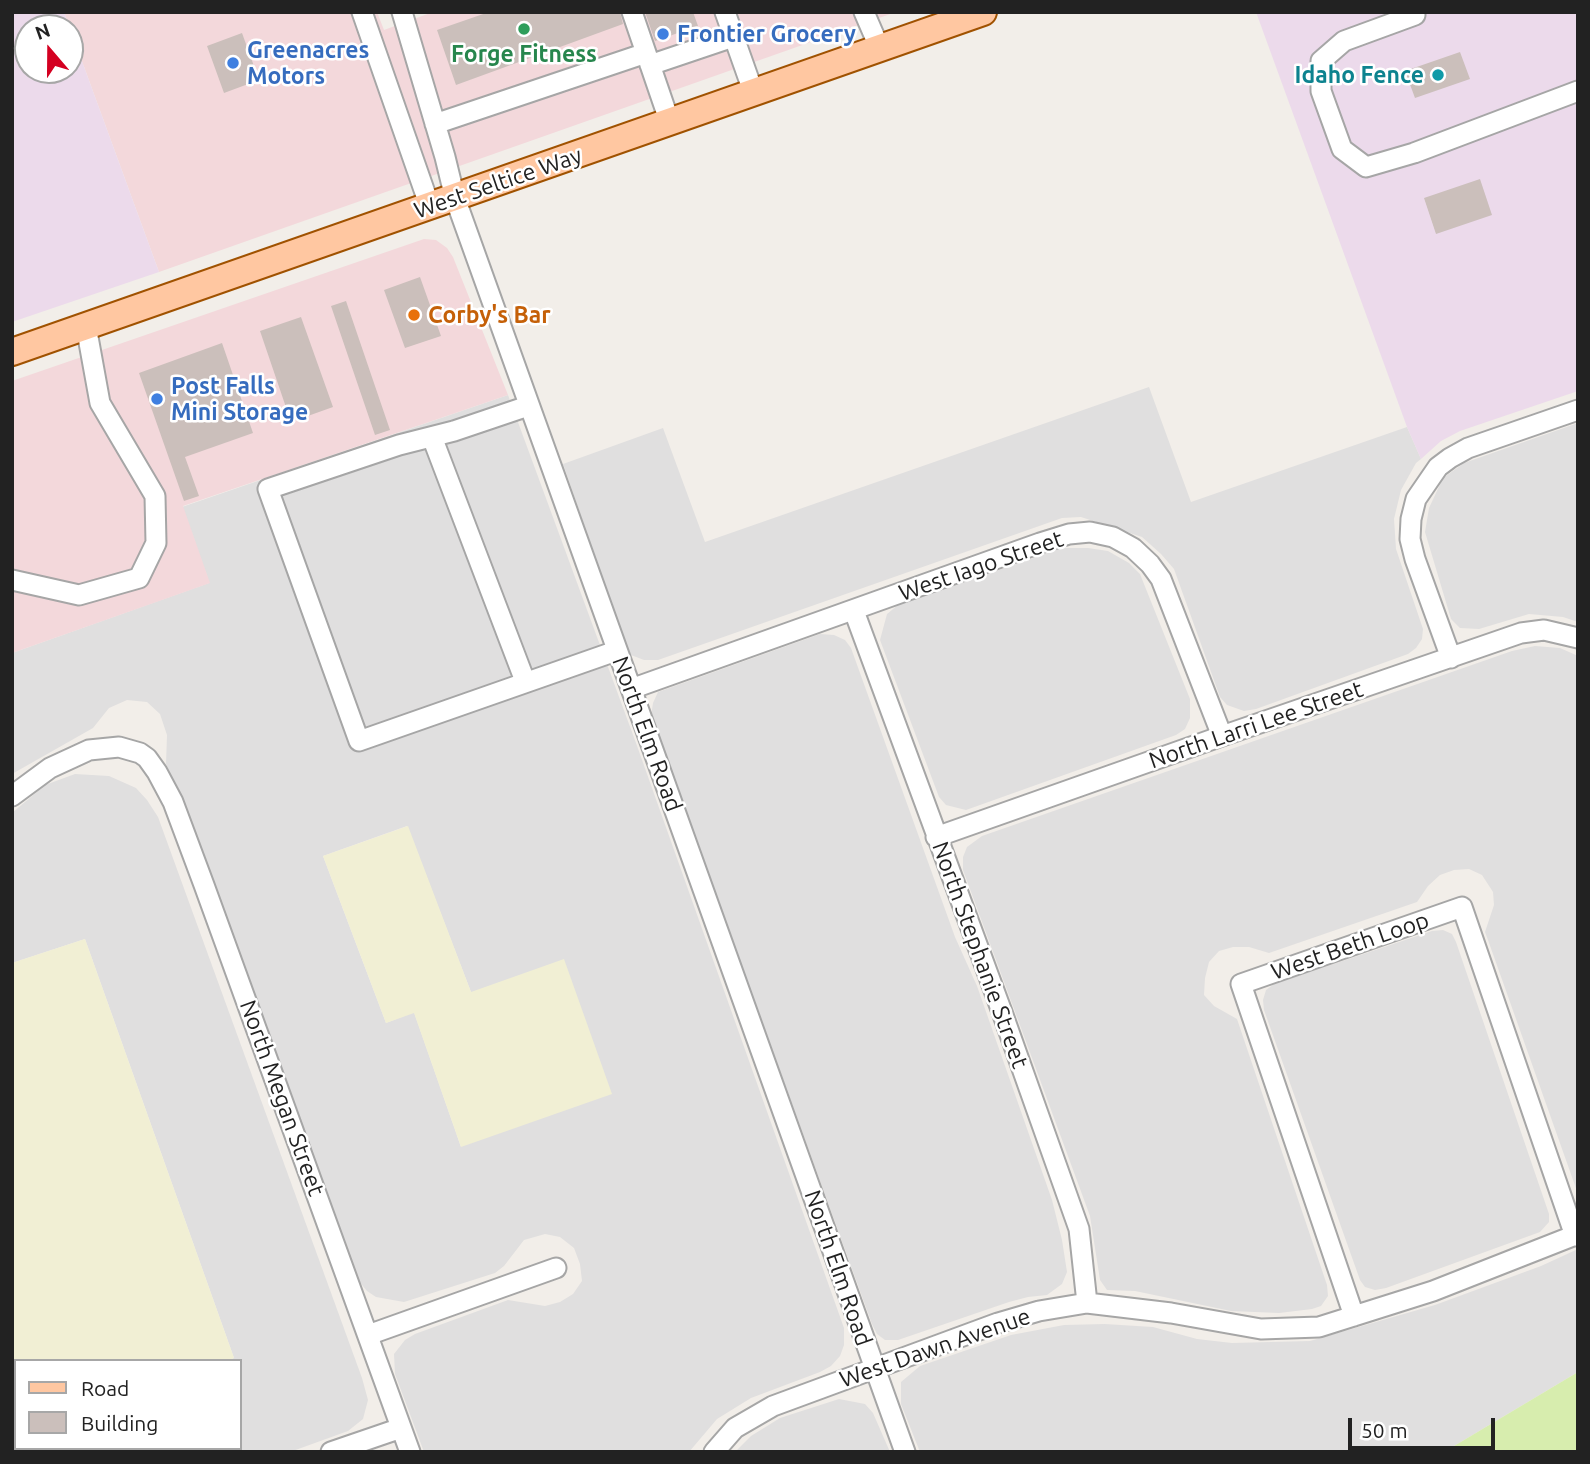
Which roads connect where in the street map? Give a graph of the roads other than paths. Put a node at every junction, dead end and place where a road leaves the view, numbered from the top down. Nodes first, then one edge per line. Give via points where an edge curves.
1 (362, 12) edge
2 (402, 12) edge
3 (632, 12) edge
4 (724, 12) edge
5 (864, 12) edge
6 (983, 12) edge
7 (1417, 13) edge
8 (733, 37) junction
9 (880, 50) junction
10 (648, 59) junction
11 (1578, 91) edge
12 (754, 94) junction
13 (670, 123) junction
14 (435, 124) junction
15 (443, 202) junction
16 (86, 326) junction
17 (12, 352) edge
18 (528, 406) junction
19 (1578, 410) edge
20 (432, 437) junction
21 (12, 580) edge
22 (854, 611) junction
23 (1578, 638) edge
24 (616, 651) junction
25 (1451, 657) junction
26 (525, 681) junction
27 (631, 689) junction
28 (1222, 736) junction
29 (12, 796) edge
30 (936, 837) junction
31 (1577, 1235) edge
32 (556, 1268) dead end
33 (1087, 1303) junction
34 (1354, 1316) junction
35 (368, 1335) junction
36 (874, 1368) junction
37 (401, 1428) junction
38 (331, 1452) edge
39 (410, 1452) edge
40 (713, 1452) edge
41 (905, 1452) edge

1 - 15 street
2 - 14 street, North Elm Road
3 - 10 street
4 - 8 street
5 - 9 street
6 - 9 main road, West Seltice Way
7 - 11 street via 1345,41 1321,61 1321,91 1342,149 1366,167
8 - 10 street
8 - 12 street
9 - 12 main road, West Seltice Way
10 - 13 street
10 - 14 street
12 - 13 main road, West Seltice Way
13 - 15 main road, West Seltice Way
14 - 15 street, North Elm Road
15 - 16 main road, West Seltice Way
15 - 18 street, North Elm Road
16 - 17 main road, West Seltice Way
16 - 21 street via 100,403 155,496 156,543 139,578 79,596
18 - 20 street
18 - 24 street, North Elm Road
19 - 25 street via 1468,448 1438,467 1416,499 1410,539
20 - 26 street
20 - 26 street via 268,489 359,741
22 - 27 street, West Iago Street
22 - 28 street, West Iago Street via 1069,534 1112,537 1133,548 1161,579
22 - 30 street, North Stephanie Street
23 - 25 street, North Larri Lee Street via 1545,630 1521,633
24 - 26 street
24 - 27 street, North Elm Road
25 - 28 street, North Larri Lee Street
27 - 36 street, North Elm Road
28 - 30 street, North Larri Lee Street
29 - 35 street, North Megan Street via 50,768 89,750 119,747 140,753 157,772 173,802
30 - 33 street, North Stephanie Street via 1079,1229
31 - 34 street, West Dawn Avenue
31 - 34 street, West Beth Loop via 1462,907 1241,984
32 - 35 street
33 - 34 street, West Dawn Avenue via 1261,1329 1318,1327
33 - 36 street, West Dawn Avenue via 998,1323
35 - 37 street, North Megan Street
36 - 40 street, West Dawn Avenue via 772,1406 735,1428
36 - 41 street, North Elm Road
37 - 38 street
37 - 39 street, North Megan Street

